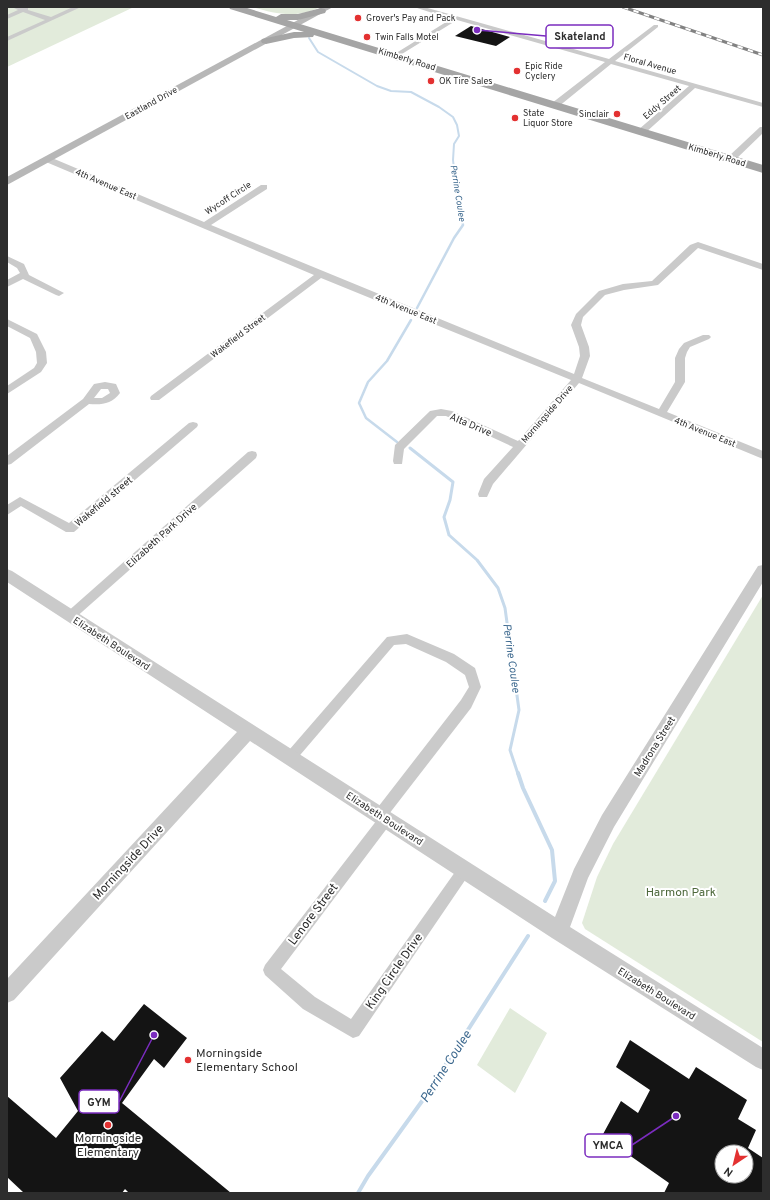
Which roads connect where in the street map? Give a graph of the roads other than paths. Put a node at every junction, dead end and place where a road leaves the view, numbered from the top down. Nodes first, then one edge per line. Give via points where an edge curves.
1 (15, 7) edge
2 (78, 7) edge
3 (234, 7) edge
4 (417, 7) edge
5 (28, 8) edge
6 (325, 9) edge
7 (262, 15) junction
8 (7, 17) edge
9 (457, 18) junction
10 (50, 19) junction
11 (295, 25) junction
12 (656, 26) dead end
13 (327, 35) junction
14 (7, 39) edge
15 (266, 41) junction
16 (395, 56) junction
17 (610, 62) junction
18 (694, 85) junction
19 (554, 105) junction
20 (763, 105) edge
21 (763, 129) edge
22 (641, 132) junction
23 (731, 159) junction
24 (49, 160) junction
25 (763, 169) edge
26 (7, 182) edge
27 (264, 187) dead end
28 (204, 226) junction
29 (7, 259) edge
30 (763, 267) edge
31 (320, 274) junction
32 (23, 275) junction
33 (7, 284) edge
34 (59, 293) dead end
35 (7, 322) edge
36 (706, 338) dead end
37 (577, 379) junction
38 (7, 391) edge
39 (155, 398) dead end
40 (87, 402) dead end
41 (661, 413) junction
42 (193, 425) dead end
43 (520, 446) junction
44 (252, 455) dead end
45 (763, 455) edge
46 (7, 461) edge
47 (398, 461) dead end
48 (483, 494) dead end
49 (7, 511) edge
50 (762, 572) edge
51 (7, 575) edge
52 (70, 616) junction
53 (249, 731) junction
54 (290, 757) junction
55 (383, 817) junction
56 (465, 870) junction
57 (559, 931) junction
58 (7, 993) edge
59 (309, 1003) joint
60 (763, 1060) edge

1 - 5 street
2 - 10 street
3 - 7 main road, Kimberly Road
4 - 9 street, Floral Avenue
5 - 8 street
5 - 10 street via 38,16
6 - 7 main road via 298,17
6 - 11 main road, Eastland Drive
6 - 13 main road via 315,23 319,30
7 - 11 main road, Kimberly Road
7 - 15 main road via 273,28
9 - 16 street
9 - 17 street, Floral Avenue
10 - 14 street
11 - 13 main road, Kimberly Road
11 - 15 main road, Eastland Drive
12 - 17 street
13 - 15 main road via 294,35
13 - 16 main road, Kimberly Road
15 - 24 main road, Eastland Drive
16 - 19 main road, Kimberly Road
17 - 18 street, Floral Avenue
17 - 19 street
18 - 20 street, Floral Avenue
18 - 22 street, Eddy Street
19 - 22 main road, Kimberly Road
21 - 23 street
22 - 23 main road, Kimberly Road
23 - 25 main road, Kimberly Road
24 - 26 main road, Eastland Drive
24 - 28 street, 4th Avenue East
27 - 28 street, Wycoff Circle
28 - 31 street, 4th Avenue East
29 - 32 street via 21,266 25,274
30 - 37 street, Morningside Drive via 698,245 692,247 655,283 623,287 602,293 579,316 576,325 585,356
31 - 37 street, 4th Avenue East
31 - 39 street, Wakefield Street
32 - 33 street
32 - 34 street
35 - 38 street via 34,336 41,352 42,363 38,370
36 - 41 street via 687,345 682,351 680,382
37 - 41 street, 4th Avenue East
37 - 43 street, Morningside Drive
40 - 46 street
41 - 45 street, 4th Avenue East
42 - 49 street, Wakefield street via 70,529 20,501
43 - 47 street, Alta Drive via 441,412 434,413 399,448
43 - 48 street, Morningside Drive via 488,482
44 - 52 street, Elizabeth Park Drive
50 - 57 street, Madrona Street via 608,821 580,875
51 - 52 street, Elizabeth Boulevard
52 - 53 street, Elizabeth Boulevard
53 - 54 street, Elizabeth Boulevard
53 - 58 street, Morningside Drive
54 - 55 street, Elizabeth Boulevard
54 - 55 street via 391,640 407,639 450,658 472,672 475,687 466,704
55 - 56 street, Elizabeth Boulevard
55 - 59 street, Lenore Street via 271,970
56 - 57 street, Elizabeth Boulevard
56 - 59 street, King Circle Drive via 353,1030
57 - 60 street, Elizabeth Boulevard

